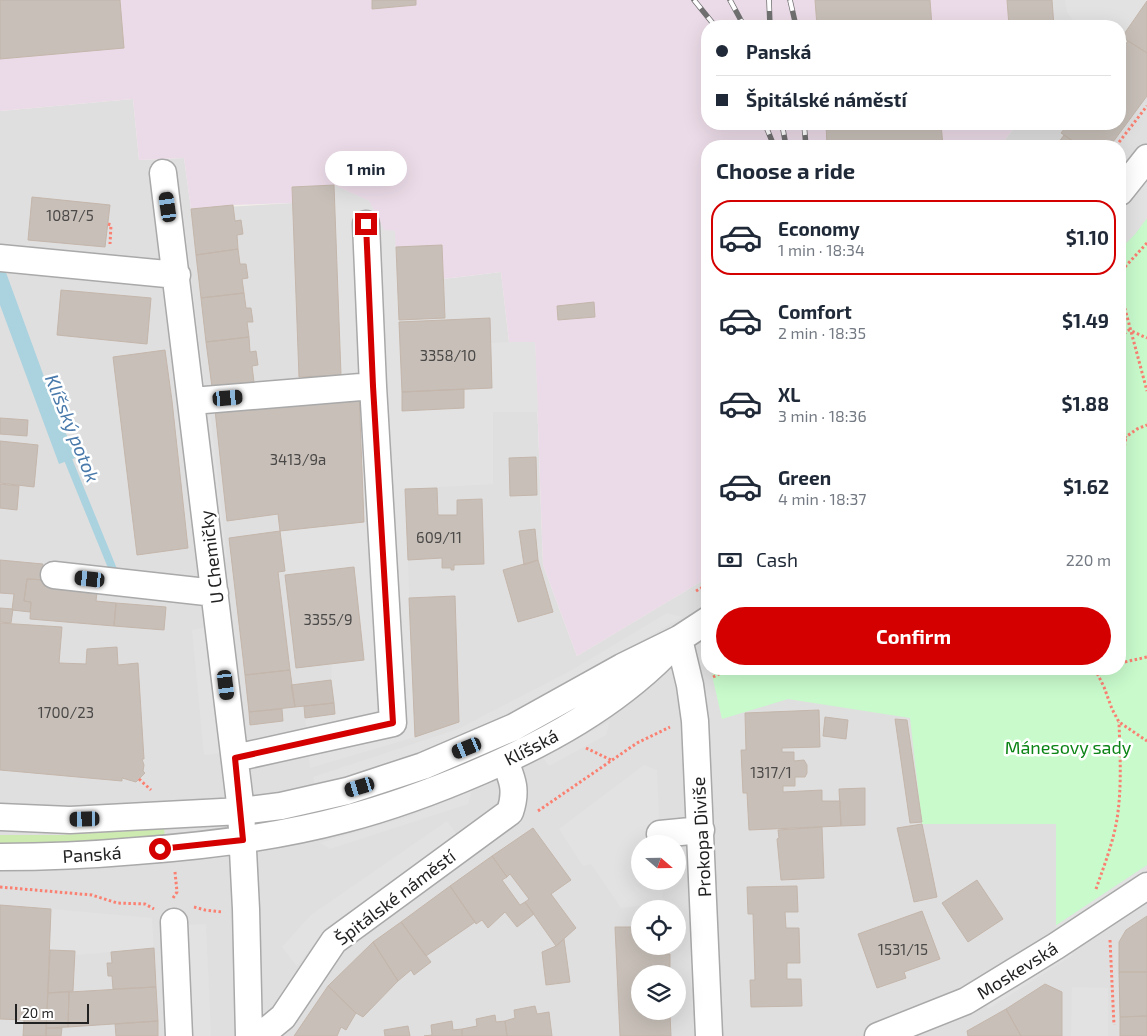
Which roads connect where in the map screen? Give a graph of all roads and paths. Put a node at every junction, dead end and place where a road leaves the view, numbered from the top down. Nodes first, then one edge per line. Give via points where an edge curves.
1 (1147, 106) edge
2 (1121, 140) edge
3 (1147, 158) edge
4 (163, 173) dead end
5 (1126, 184) edge
6 (108, 224) dead end
7 (366, 224) dead end
8 (1147, 243) edge
9 (109, 252) dead end
10 (8, 259) edge
11 (1126, 265) edge
12 (177, 275) junction
13 (1126, 316) edge
14 (1129, 330) junction
15 (1126, 332) edge
16 (1147, 338) edge
17 (373, 386) junction
18 (1147, 391) edge
19 (192, 401) junction
20 (1147, 424) edge
21 (1126, 436) edge
22 (54, 575) dead end
23 (701, 588) edge
24 (696, 591) dead end
25 (215, 593) junction
26 (701, 625) edge
27 (679, 639) junction
28 (1147, 657) edge
29 (1126, 662) edge
30 (716, 675) edge
31 (1098, 675) edge
32 (712, 677) dead end
33 (1119, 722) junction
34 (674, 724) dead end
35 (1147, 741) edge
36 (586, 748) dead end
37 (235, 758) junction
38 (612, 760) junction
39 (506, 761) junction
40 (241, 811) junction
41 (538, 811) dead end
42 (0, 817) edge
43 (701, 830) junction
44 (660, 834) dead end
45 (243, 840) junction
46 (0, 857) edge
47 (174, 864) dead end
48 (1147, 886) edge
49 (0, 887) edge
50 (1094, 897) dead end
51 (145, 904) dead end
52 (172, 906) junction
53 (222, 912) dead end
54 (1110, 934) dead end
55 (1114, 1025) dead end
56 (179, 1036) edge
57 (249, 1036) edge
58 (260, 1036) edge
59 (709, 1036) edge
60 (878, 1036) edge

1 - 2 path
3 - 5 street
4 - 12 street, U Chemičky
6 - 9 path via 111,225
7 - 17 street
8 - 11 path
10 - 12 street
12 - 19 street, U Chemičky
13 - 14 path
14 - 15 path
14 - 16 path
14 - 18 path
17 - 19 street
17 - 37 street via 393,723
19 - 25 street, U Chemičky
20 - 21 path
22 - 25 street
23 - 24 path
25 - 37 street, U Chemičky
26 - 27 street, Klíšská
27 - 39 street, Klíšská via 621,693 579,721
27 - 40 street, Klíšská via 514,727 423,766 308,801
27 - 43 street, Prokopa Diviše via 695,721
28 - 29 path
30 - 32 path
31 - 33 path
33 - 35 path
33 - 50 path via 1117,818
34 - 38 path
36 - 38 path
37 - 40 street, U Chemičky
38 - 41 path
39 - 45 street, Klíšská via 423,794 347,818
39 - 58 street, Špitálské náměstí via 514,785 515,799 510,812 334,941 283,1017
40 - 42 street, Panská via 70,820
40 - 45 street, U Chemičky
43 - 44 street
43 - 59 street, Prokopa Diviše
45 - 46 street, Panská via 90,855
45 - 57 street
47 - 52 path via 177,892
48 - 60 street, Moskevská via 966,1001
49 - 51 path via 92,895 117,903
52 - 53 path
52 - 56 street
54 - 55 path

